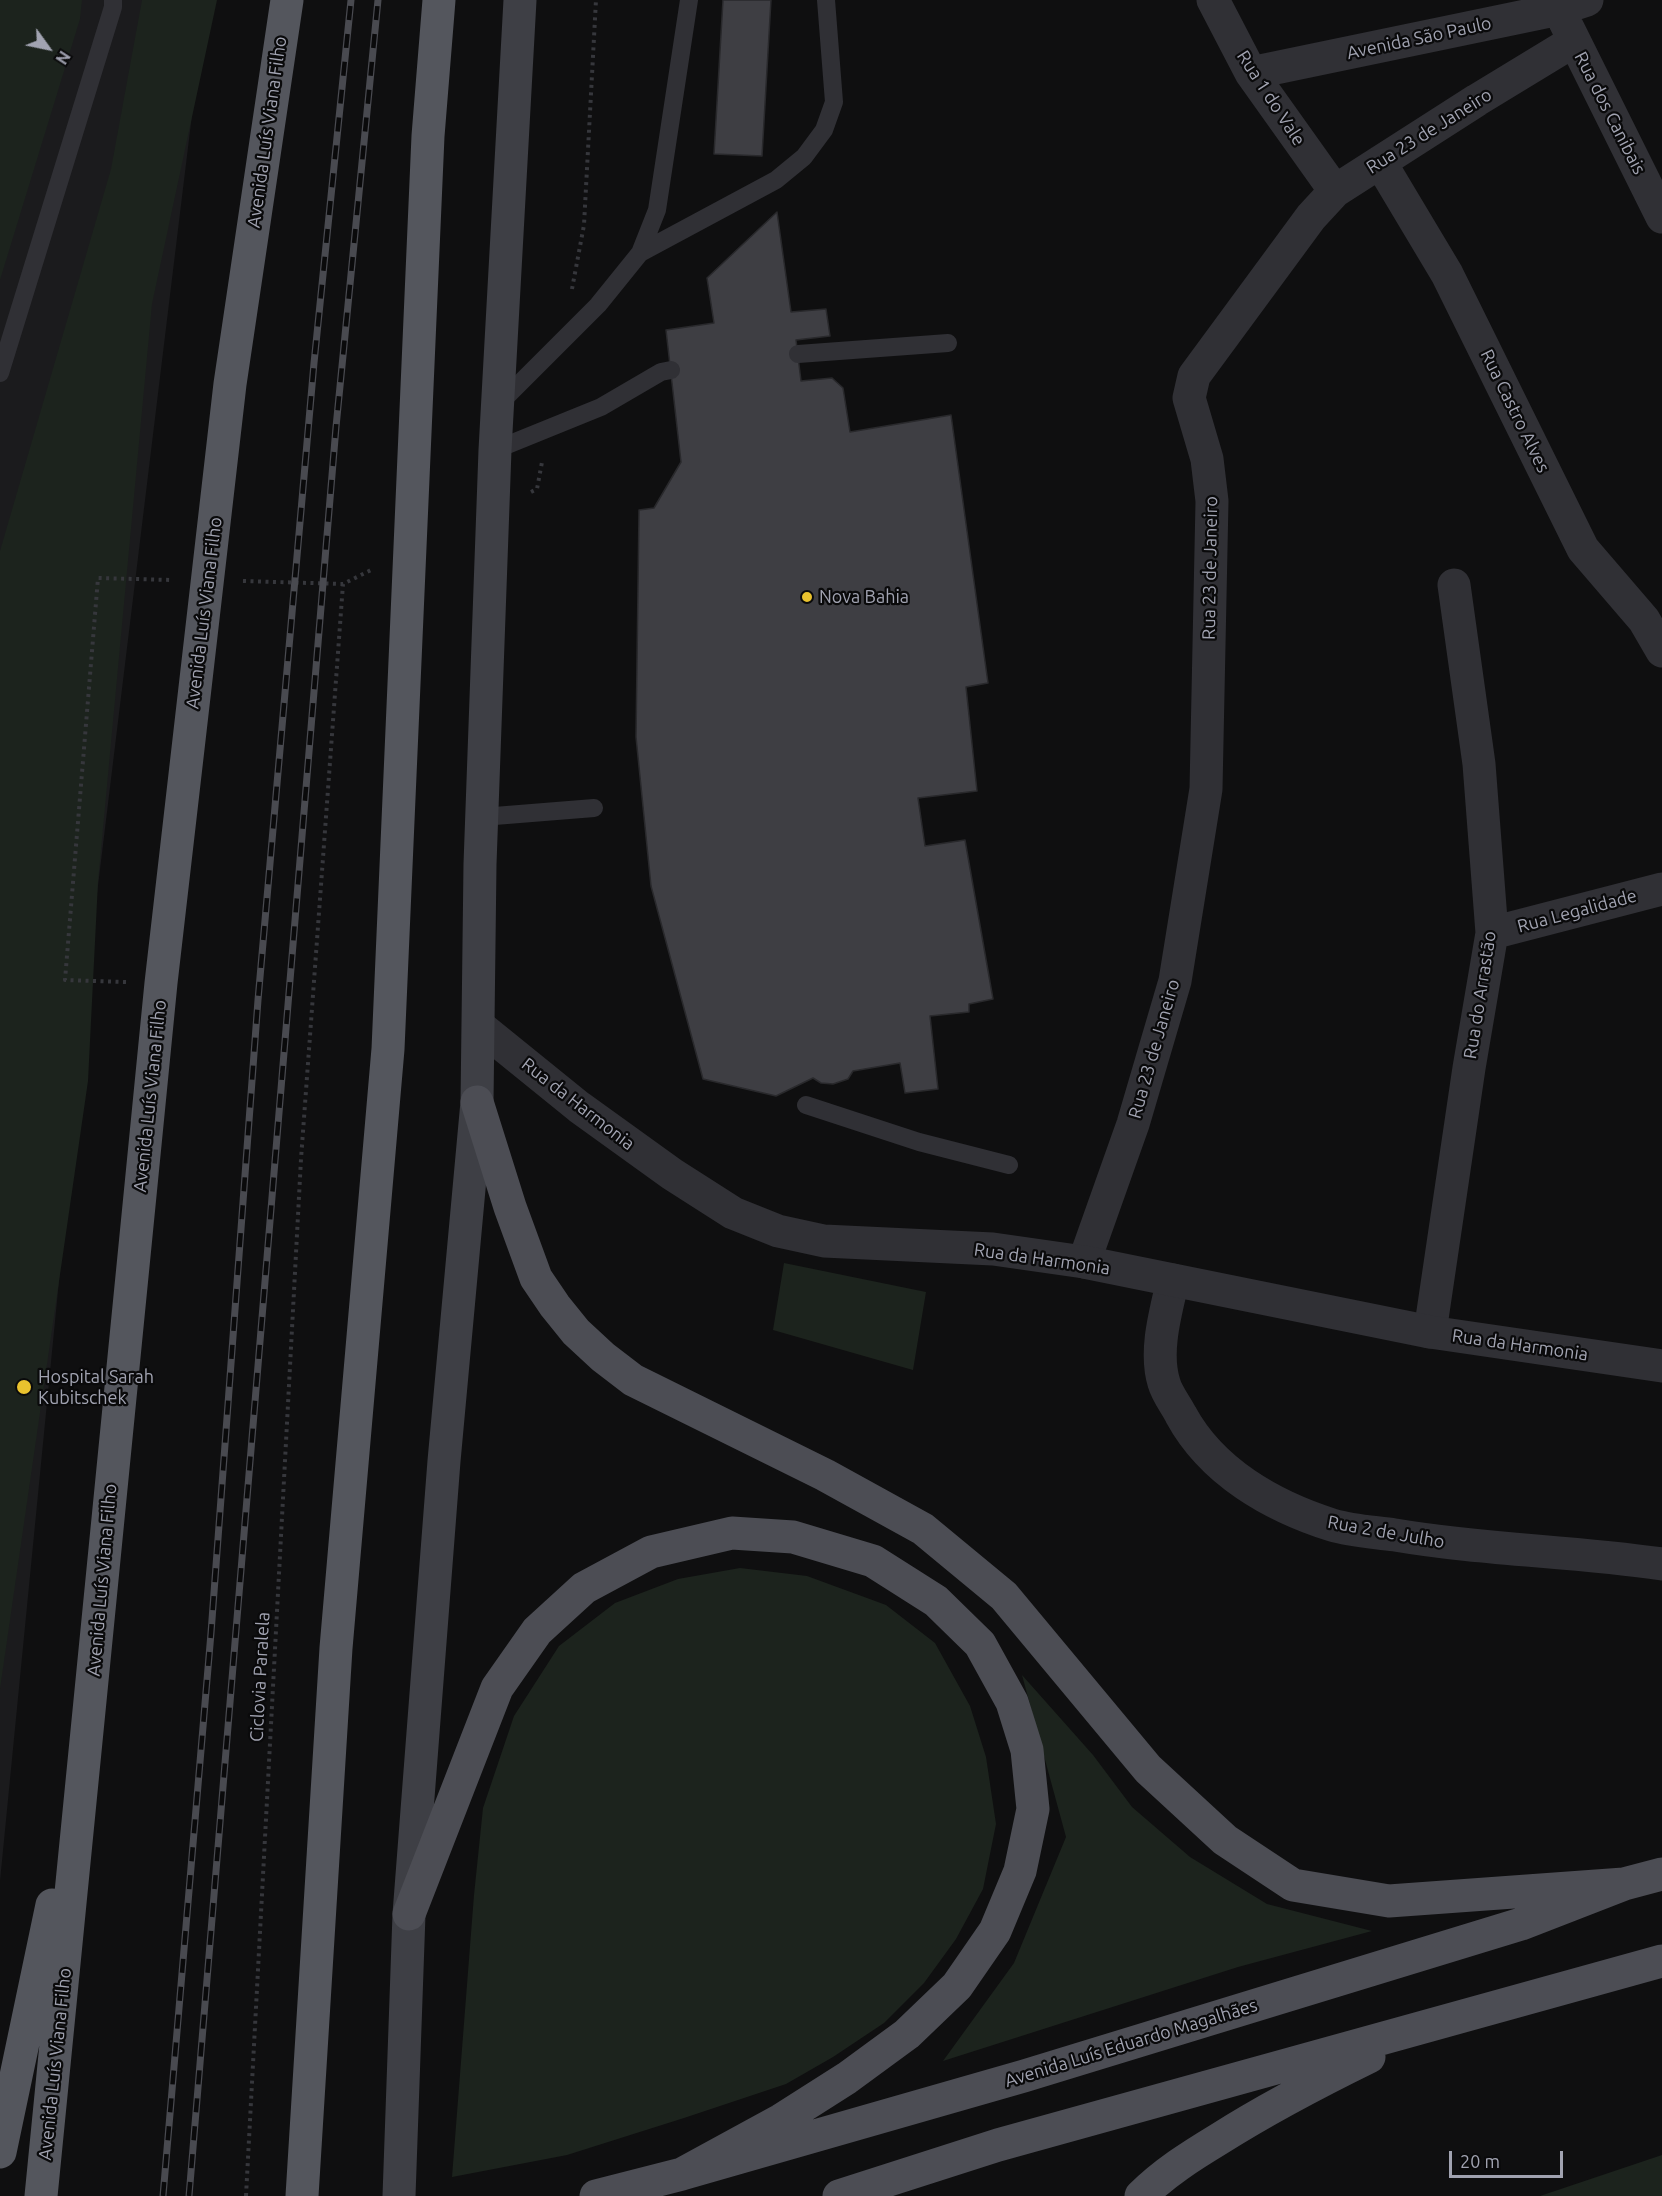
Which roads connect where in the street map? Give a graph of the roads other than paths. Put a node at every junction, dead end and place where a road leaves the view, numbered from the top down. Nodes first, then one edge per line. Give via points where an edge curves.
1 (113, 0) edge
2 (277, 0) edge
3 (287, 0) edge
4 (440, 0) edge
5 (520, 0) edge
6 (689, 0) edge
7 (826, 0) edge
8 (1213, 0) edge
9 (1568, 3) edge
10 (1574, 41) junction
11 (280, 44) junction
12 (1251, 73) junction
13 (1380, 162) junction
14 (1335, 191) junction
15 (1662, 217) edge
16 (640, 253) junction
17 (948, 343) dead end
18 (798, 354) dead end
19 (671, 370) dead end
20 (0, 373) edge
21 (496, 407) junction
22 (495, 450) junction
23 (1454, 585) dead end
24 (1662, 651) edge
25 (594, 808) dead end
26 (482, 817) junction
27 (1662, 889) edge
28 (1492, 933) junction
29 (479, 1026) junction
30 (477, 1102) junction
31 (806, 1105) dead end
32 (1009, 1165) dead end
33 (1084, 1262) junction
34 (1173, 1280) junction
35 (1430, 1332) junction
36 (1662, 1366) edge
37 (1662, 1564) edge
38 (88, 1739) junction
39 (1662, 1874) edge
40 (1624, 1884) junction
41 (409, 1914) junction
42 (1662, 1961) edge
43 (1514, 2002) junction
44 (0, 2152) edge
45 (682, 2174) junction
46 (41, 2196) edge
47 (302, 2196) edge
48 (399, 2196) edge
49 (596, 2196) edge
50 (839, 2196) edge
51 (1141, 2196) edge

1 - 20 lane
2 - 11 highway
3 - 11 highway, Avenida Luís Viana Filho
4 - 47 highway via 427,159 388,1049 336,1648
5 - 21 main road
6 - 16 lane via 657,210
7 - 16 lane via 834,102 824,130 804,157 776,180
8 - 12 street, Rua 1 do Vale
9 - 10 street, Rua dos Canibais
9 - 12 street, Avenida São Paulo
10 - 13 street, Rua 23 de Janeiro
10 - 15 street, Rua dos Canibais
11 - 38 highway, Avenida Luís Viana Filho via 230,384 161,983
12 - 14 street, Rua 1 do Vale
13 - 14 street, Rua 23 de Janeiro
13 - 24 street, Rua Castro Alves via 1447,274 1583,549 1644,620
14 - 33 street, Rua 23 de Janeiro via 1311,217 1194,376 1189,398 1207,459 1212,501 1206,789 1175,981 1133,1124
16 - 21 lane via 598,305
17 - 18 lane
19 - 22 lane via 601,407
21 - 22 main road
22 - 26 main road
23 - 28 street, Rua do Arrastão via 1479,764
25 - 26 lane
26 - 29 main road
27 - 28 street, Rua Legalidade
28 - 35 street, Rua do Arrastão
29 - 30 main road
29 - 33 street, Rua da Harmonia via 579,1107 672,1174 733,1213 778,1231 824,1241 993,1250
30 - 40 main road via 536,1278 576,1332 633,1380 825,1475 923,1529 1004,1596 1148,1769 1225,1840 1293,1885 1389,1901
30 - 41 main road
31 - 32 lane via 919,1142
33 - 34 street, Rua da Harmonia
34 - 35 street, Rua da Harmonia
34 - 37 street, Rua 2 de Julho via 1160,1343 1164,1383 1202,1448 1259,1493 1334,1525 1434,1542
35 - 36 street, Rua da Harmonia
38 - 44 highway
38 - 46 highway, Avenida Luís Viana Filho
39 - 40 main road, Avenida Luís Eduardo Magalhães
40 - 45 main road, Avenida Luís Eduardo Magalhães via 1521,1924 1024,2076
41 - 45 main road via 497,1688 537,1631 584,1588 651,1552 732,1533 793,1537 873,1561 936,1601 980,1644 1012,1702 1027,1749 1033,1809 1020,1870 995,1931 957,1986 907,2034 847,2079
41 - 48 main road
42 - 43 main road
43 - 50 main road via 998,2145
43 - 51 main road via 1433,2030 1307,2088 1198,2151
45 - 49 main road, Avenida Luís Eduardo Magalhães

